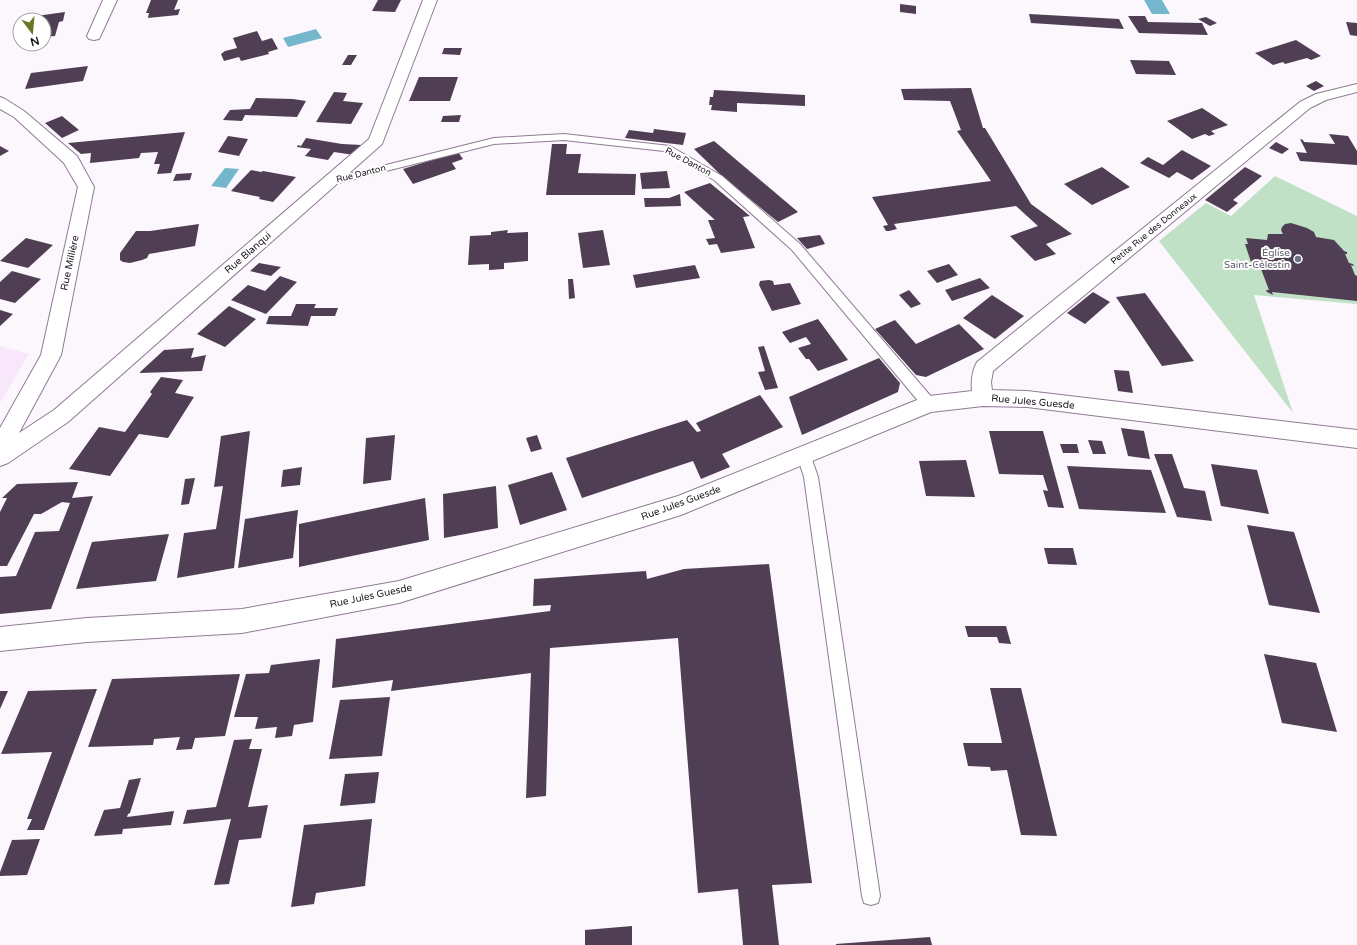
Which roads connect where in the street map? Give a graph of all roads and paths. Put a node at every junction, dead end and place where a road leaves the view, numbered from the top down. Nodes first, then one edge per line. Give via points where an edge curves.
1 (110, 0) edge
2 (430, 0) edge
3 (94, 36) dead end
4 (1357, 88) edge
5 (0, 102) edge
6 (330, 182) junction
7 (984, 398) junction
8 (929, 404) junction
9 (1357, 439) edge
10 (0, 448) edge
11 (804, 455) junction
12 (0, 457) edge
13 (0, 639) edge
14 (871, 896) dead end

1 - 3 street
2 - 6 street, Rue Blanqui via 376,141
4 - 7 street, Petite Rue des Donneaux via 1321,97 1306,105 990,362 984,367 981,382
5 - 10 street, Rue Millière via 19,114 71,160 86,187 51,355
6 - 8 lane, Rue Danton via 494,141 564,138 666,148 718,178 796,247
6 - 12 street, Rue Blanqui via 61,416
7 - 8 street, Rue Jules Guesde
7 - 9 street, Rue Jules Guesde via 1027,399
8 - 11 street, Rue Jules Guesde
11 - 13 street, Rue Jules Guesde via 681,504 399,592 242,621 87,630
11 - 14 lane via 811,477

